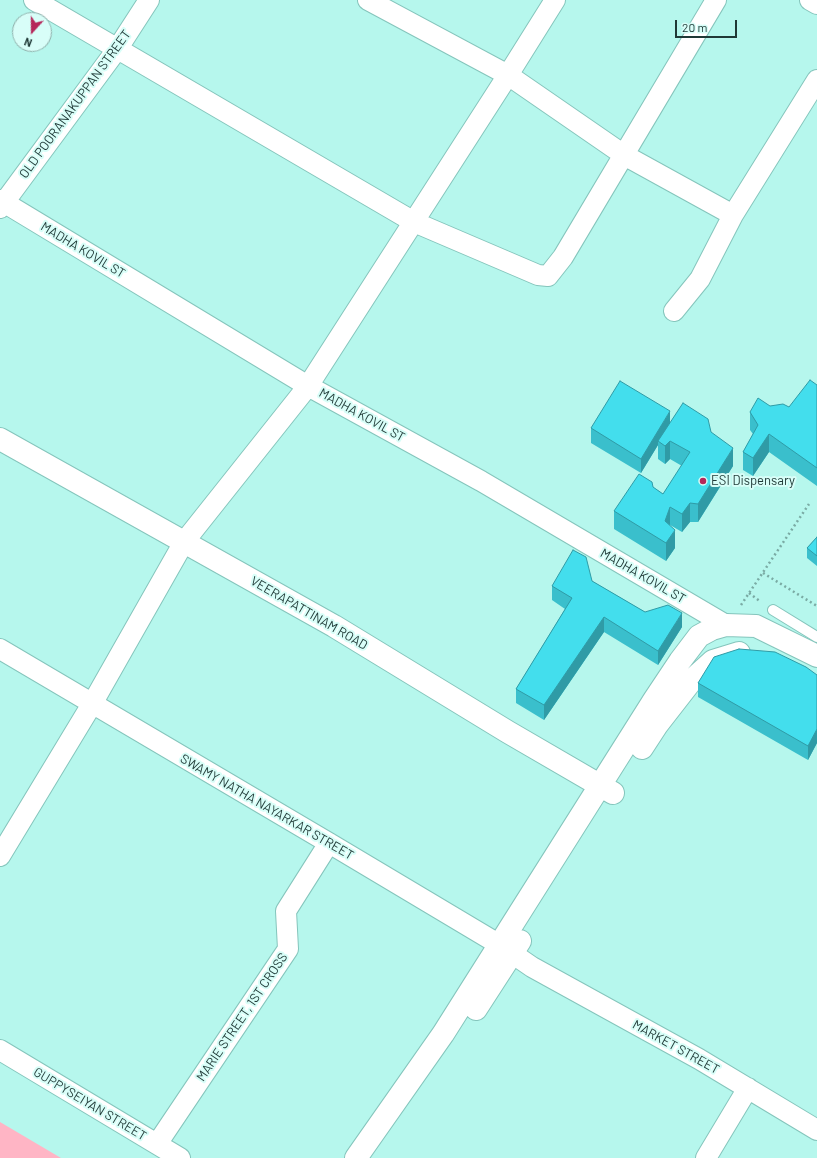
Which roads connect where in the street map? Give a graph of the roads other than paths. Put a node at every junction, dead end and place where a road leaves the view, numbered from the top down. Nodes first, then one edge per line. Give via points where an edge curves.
1 (34, 0) edge
2 (149, 0) edge
3 (368, 0) edge
4 (555, 0) edge
5 (716, 0) edge
6 (810, 0) edge
7 (817, 4) edge
8 (118, 48) junction
9 (508, 75) junction
10 (817, 80) edge
11 (624, 155) junction
12 (1, 204) edge
13 (733, 215) junction
14 (414, 222) junction
15 (674, 311) dead end
16 (308, 386) junction
17 (0, 439) edge
18 (184, 542) junction
19 (773, 610) dead end
20 (726, 625) junction
21 (817, 637) edge
22 (0, 649) edge
23 (757, 656) edge
24 (817, 656) edge
25 (92, 704) junction
26 (607, 790) junction
27 (329, 843) junction
28 (3, 845) edge
29 (506, 949) junction
30 (532, 967) joint
31 (0, 1050) edge
32 (748, 1088) junction
33 (817, 1130) edge
34 (157, 1144) junction
35 (180, 1158) edge
36 (356, 1158) edge
37 (374, 1158) edge
38 (706, 1158) edge

1 - 8 street
2 - 8 street, OLD POORANAKUPPAN STREET
3 - 9 street
4 - 9 street
5 - 11 street
6 - 7 street
8 - 12 street, OLD POORANAKUPPAN STREET
8 - 14 street
9 - 11 street
9 - 14 street
10 - 13 street
11 - 13 street
11 - 14 street via 563,257 548,276 538,275
12 - 16 street, MADHA KOVIL ST
13 - 15 street via 700,279
14 - 16 street
16 - 18 street
16 - 20 street, MADHA KOVIL ST via 481,482
17 - 18 street, VEERAPATTINAM ROAD
18 - 25 street
18 - 26 street, VEERAPATTINAM ROAD via 334,626
19 - 21 lane
20 - 24 street via 756,626
20 - 26 street via 699,636 680,661
22 - 25 street, SWAMY NATHA NAYARKAR STREET
23 - 26 street via 743,652 713,661 692,680
25 - 27 street, SWAMY NATHA NAYARKAR STREET
25 - 28 street
26 - 29 street
27 - 29 street, SWAMY NATHA NAYARKAR STREET
27 - 34 street, MARIE STREET, 1ST CROSS via 286,911 288,950
29 - 30 street, SWAMY NATHA NAYARKAR STREET
29 - 36 street
29 - 37 street
30 - 32 street, MARKET STREET
31 - 34 street, GUPPYSEIYAN STREET
32 - 33 street, MARKET STREET
32 - 38 street
34 - 35 street, GUPPYSEIYAN STREET

